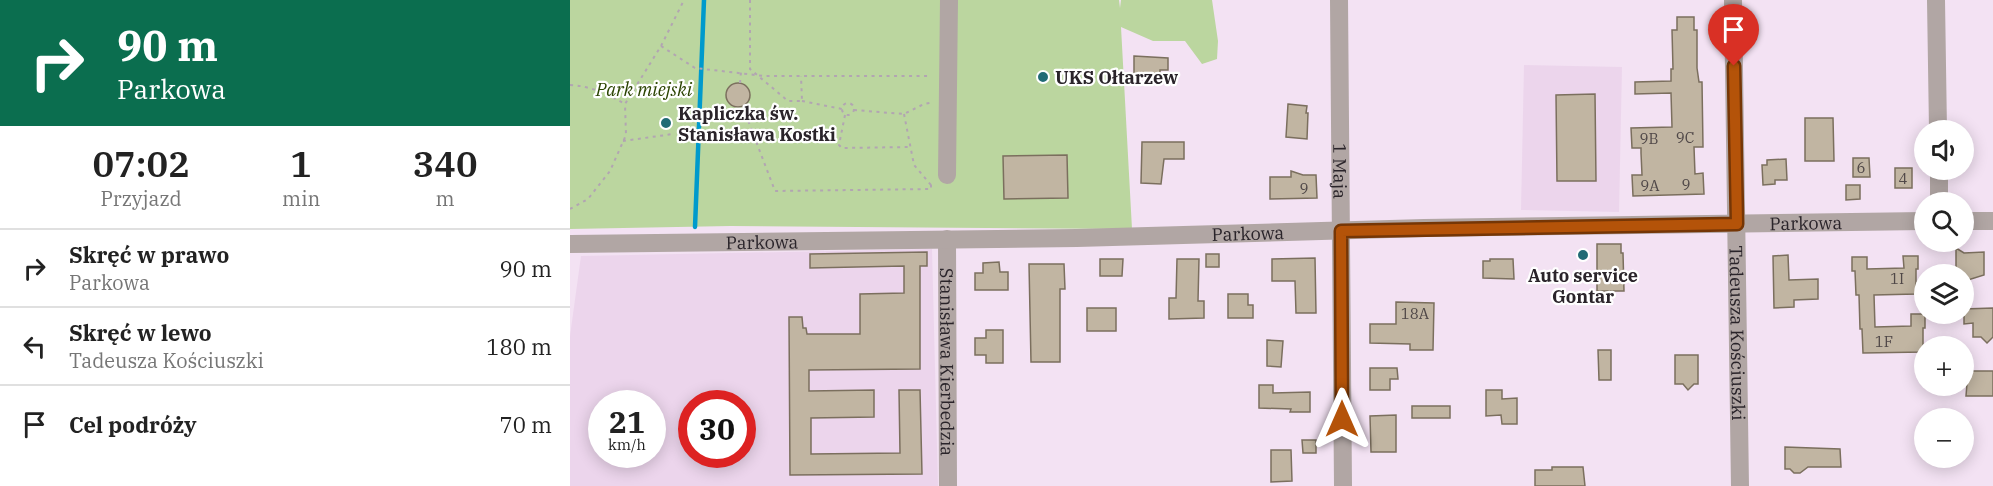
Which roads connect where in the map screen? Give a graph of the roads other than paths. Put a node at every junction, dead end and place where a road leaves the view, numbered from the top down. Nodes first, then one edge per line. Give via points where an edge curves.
1 (949, 0) edge
2 (1339, 0) edge
3 (1733, 0) edge
4 (1936, 0) edge
5 (1938, 120) edge
6 (939, 175) road end
7 (1914, 221) edge
8 (1974, 221) edge
9 (1993, 221) edge
10 (1737, 224) junction
11 (1341, 231) junction
12 (947, 239) junction
13 (570, 244) edge
14 (948, 486) edge
15 (1343, 486) edge
16 (1740, 486) edge

1 - 6 street via 948,103
2 - 11 street, 1 Maja
3 - 10 street, Tadeusza Kościuszki
4 - 5 street
7 - 10 street, Parkowa
8 - 9 street
10 - 11 street, Parkowa
10 - 16 street, Tadeusza Kościuszki
11 - 12 street, Parkowa
11 - 15 street, 1 Maja
12 - 13 street, Parkowa
12 - 14 street, Stanisława Kierbedzia

